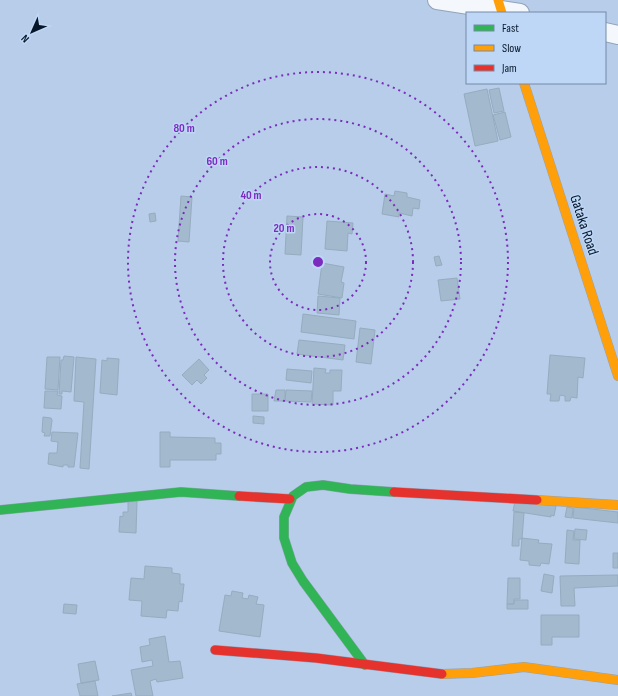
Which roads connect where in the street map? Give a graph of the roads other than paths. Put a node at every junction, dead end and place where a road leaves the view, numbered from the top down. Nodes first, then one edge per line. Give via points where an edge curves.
1 (437, 0) edge
2 (501, 7) edge
3 (517, 12) edge
4 (606, 32) edge
5 (618, 35) edge
6 (524, 84) edge
7 (618, 376) edge
8 (290, 499) junction
9 (618, 505) edge
10 (0, 510) edge
11 (215, 650) dead end
12 (365, 665) junction
13 (618, 680) edge

1 - 2 street
2 - 3 street
4 - 5 street
6 - 7 street, Gataka Road
8 - 9 street via 299,490 313,484 350,489
8 - 10 street via 181,492
8 - 12 street via 284,513 283,534 289,557 304,583
11 - 12 street via 316,658
12 - 13 street via 437,674 524,667

